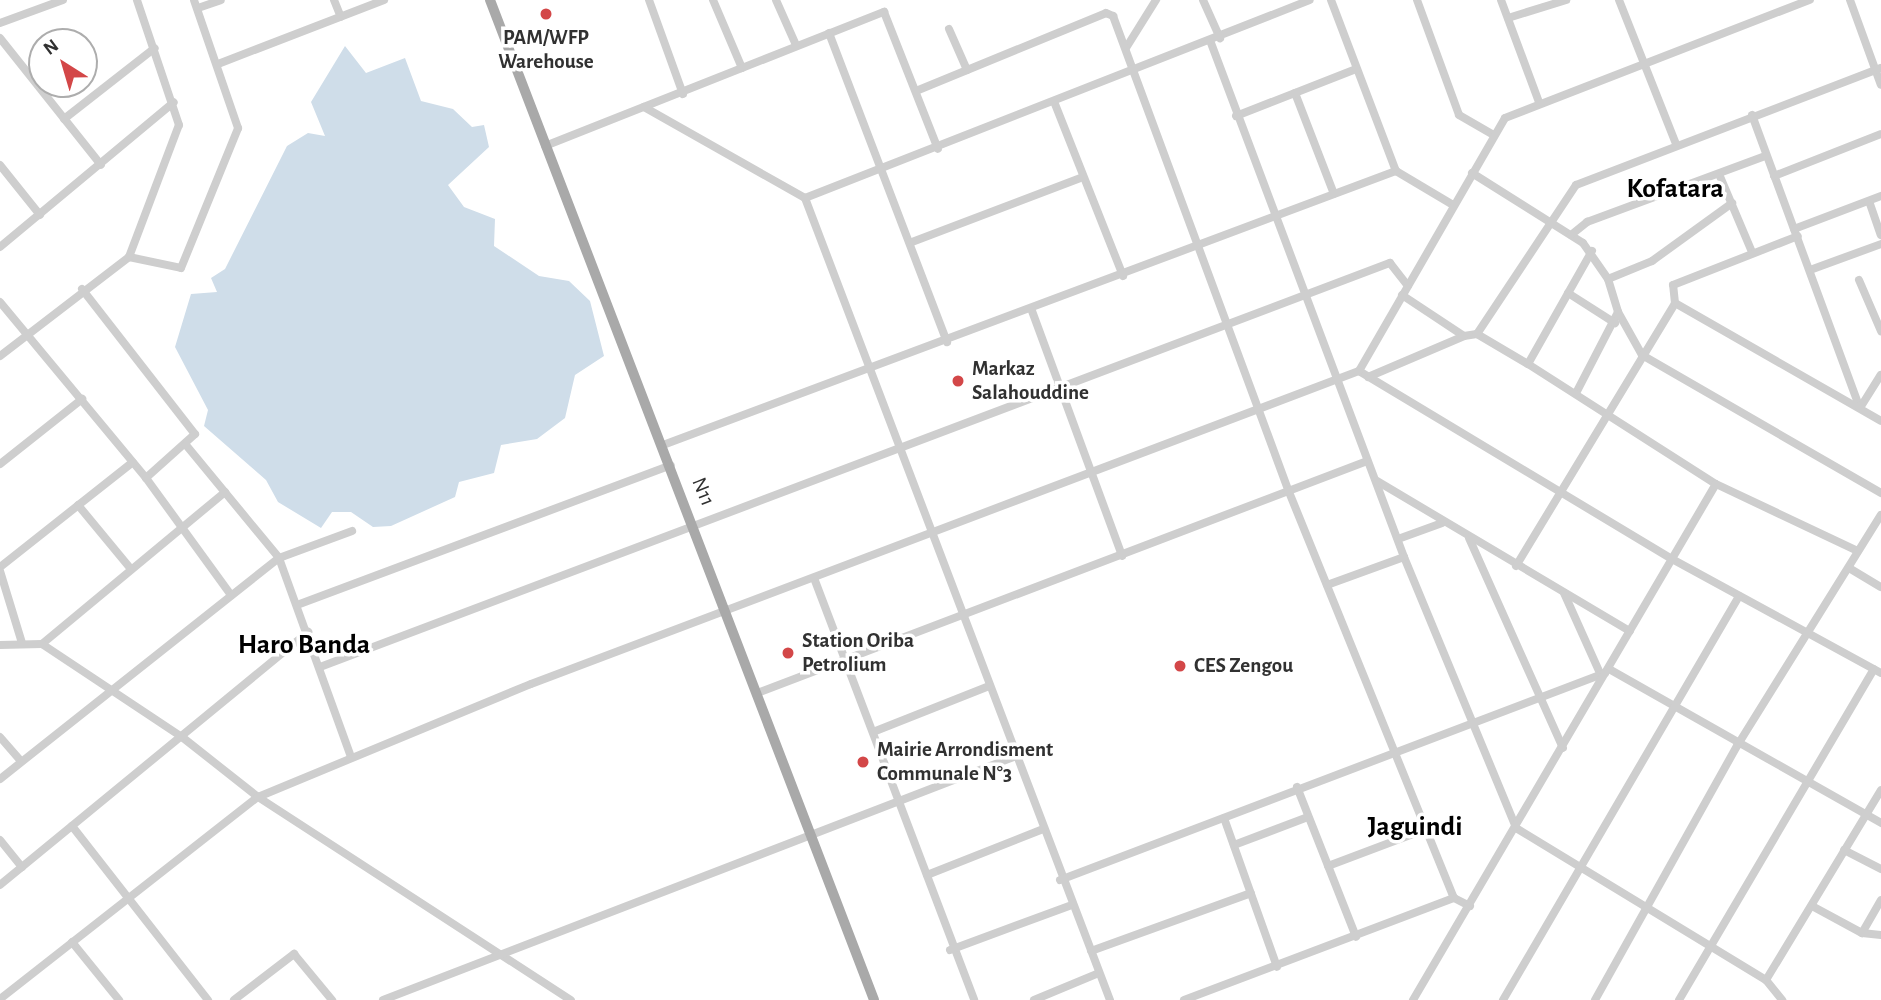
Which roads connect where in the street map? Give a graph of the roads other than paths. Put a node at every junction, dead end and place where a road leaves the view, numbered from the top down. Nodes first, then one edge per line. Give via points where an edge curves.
1 (35, 0) edge
2 (63, 0) edge
3 (137, 0) edge
4 (221, 0) edge
5 (334, 0) edge
6 (384, 0) edge
7 (490, 0) edge
8 (649, 0) edge
9 (713, 0) edge
10 (1156, 0) edge
11 (1203, 0) edge
12 (1310, 0) edge
13 (1331, 0) edge
14 (1417, 0) edge
15 (1501, 0) edge
16 (1564, 0) edge
17 (1619, 0) edge
18 (1810, 0) edge
19 (1850, 0) edge
20 (780, 1) edge
21 (196, 4) edge
22 (39, 9) junction
23 (341, 17) junction
24 (1508, 19) junction
25 (0, 23) edge
26 (949, 29) dead end
27 (829, 33) junction
28 (0, 38) edge
29 (1220, 38) junction
30 (1211, 43) junction
31 (796, 45) junction
32 (155, 48) junction
33 (1126, 48) junction
34 (1644, 63) junction
35 (218, 64) junction
36 (742, 68) junction
37 (1356, 69) junction
38 (1877, 69) edge
39 (967, 70) junction
40 (1136, 73) junction
41 (1881, 85) edge
42 (916, 91) junction
43 (1295, 93) junction
44 (683, 94) junction
45 (174, 102) junction
46 (1539, 102) junction
47 (1055, 104) junction
48 (644, 107) junction
49 (1752, 115) junction
50 (1236, 116) junction
51 (64, 119) junction
52 (1881, 134) edge
53 (1493, 135) junction
54 (1676, 144) junction
55 (545, 146) junction
56 (938, 149) junction
57 (1765, 156) junction
58 (0, 165) edge
59 (101, 165) junction
60 (884, 169) junction
61 (1396, 171) junction
62 (1472, 173) junction
63 (1719, 174) junction
64 (1774, 176) junction
65 (1083, 177) junction
66 (1334, 194) junction
67 (1881, 196) edge
68 (805, 198) junction
69 (1869, 201) junction
70 (1732, 203) junction
71 (1453, 205) junction
72 (40, 215) junction
73 (1278, 215) junction
74 (1547, 221) junction
75 (1796, 232) junction
76 (1571, 235) junction
77 (1881, 235) edge
78 (912, 242) junction
79 (1881, 244) edge
80 (1199, 246) junction
81 (0, 247) edge
82 (1592, 251) junction
83 (1752, 252) junction
84 (128, 257) junction
85 (1810, 270) junction
86 (1123, 276) junction
87 (1608, 279) junction
88 (1859, 280) dead end
89 (1408, 286) junction
90 (82, 289) junction
91 (1308, 293) junction
92 (1568, 293) junction
93 (1402, 295) junction
94 (0, 302) edge
95 (1675, 303) junction
96 (1032, 311) junction
97 (1618, 312) junction
98 (1227, 321) junction
99 (1615, 323) junction
100 (1881, 331) edge
101 (26, 334) junction
102 (1476, 334) junction
103 (1464, 336) junction
104 (947, 342) junction
105 (1642, 355) junction
106 (0, 356) edge
107 (1528, 365) junction
108 (869, 370) junction
109 (1359, 371) junction
110 (1881, 375) edge
111 (1368, 377) junction
112 (1340, 378) junction
113 (1061, 385) junction
114 (1576, 393) junction
115 (82, 399) junction
116 (1259, 407) junction
117 (1860, 408) junction
118 (1607, 414) junction
119 (1881, 421) edge
120 (186, 445) junction
121 (663, 445) junction
122 (898, 447) junction
123 (1367, 461) junction
124 (133, 462) junction
125 (0, 464) edge
126 (671, 465) junction
127 (1090, 473) junction
128 (146, 478) junction
129 (1376, 481) junction
130 (1716, 484) junction
131 (1561, 491) junction
132 (225, 492) junction
133 (1289, 492) junction
134 (1881, 493) edge
135 (78, 505) junction
136 (1881, 515) edge
137 (1442, 523) junction
138 (696, 527) junction
139 (180, 529) junction
140 (352, 531) dead end
141 (931, 533) junction
142 (1469, 538) junction
143 (1398, 539) junction
144 (1858, 551) junction
145 (1122, 556) junction
146 (1404, 557) junction
147 (279, 558) junction
148 (1672, 559) junction
149 (1516, 566) junction
150 (1849, 568) junction
151 (0, 569) edge
152 (131, 569) junction
153 (814, 578) junction
154 (1326, 585) junction
155 (1881, 587) edge
156 (1564, 593) junction
157 (231, 595) junction
158 (1739, 596) junction
159 (297, 605) junction
160 (729, 609) junction
161 (962, 616) junction
162 (1630, 631) junction
163 (308, 632) junction
164 (1808, 636) junction
165 (22, 643) junction
166 (42, 644) junction
167 (0, 645) edge
168 (845, 660) junction
169 (320, 667) junction
170 (1878, 671) edge
171 (1605, 672) junction
172 (989, 685) junction
173 (109, 688) junction
174 (760, 692) junction
175 (1537, 694) junction
176 (1672, 710) junction
177 (1474, 721) junction
178 (873, 732) junction
179 (0, 737) edge
180 (182, 737) junction
181 (1737, 746) junction
182 (1563, 748) junction
183 (1395, 751) junction
184 (351, 757) junction
185 (1016, 757) junction
186 (21, 761) junction
187 (0, 779) edge
188 (1808, 782) junction
189 (1297, 787) junction
190 (1881, 789) edge
191 (258, 797) junction
192 (899, 802) junction
193 (1866, 815) junction
194 (1308, 817) junction
195 (1224, 818) junction
196 (1881, 823) edge
197 (72, 826) junction
198 (1516, 828) junction
199 (1044, 829) junction
200 (1426, 829) junction
201 (817, 838) junction
202 (0, 840) edge
203 (1234, 845) junction
204 (1844, 850) junction
205 (1328, 866) junction
206 (1582, 866) junction
207 (22, 867) junction
208 (1881, 869) edge
209 (927, 875) junction
210 (1060, 880) junction
211 (0, 886) edge
212 (1251, 893) junction
213 (127, 898) junction
214 (1454, 898) junction
215 (1881, 900) edge
216 (1069, 905) junction
217 (1812, 905) junction
218 (1470, 906) junction
219 (1649, 908) junction
220 (1863, 933) junction
221 (1881, 935) edge
222 (1356, 937) junction
223 (72, 942) junction
224 (1711, 945) junction
225 (950, 950) junction
226 (1091, 951) junction
227 (501, 956) junction
228 (1277, 967) junction
229 (1099, 972) junction
230 (1766, 980) junction
231 (0, 999) edge
232 (119, 1000) edge
233 (208, 1000) edge
234 (234, 1000) edge
235 (332, 1000) edge
236 (383, 1000) edge
237 (571, 1000) edge
238 (874, 1000) edge
239 (974, 1000) edge
240 (1034, 1000) edge
241 (1110, 1000) edge
242 (1184, 1000) edge
243 (1413, 1000) edge
244 (1503, 1000) edge
245 (1595, 1000) edge
246 (1679, 1000) edge
247 (1782, 1000) edge

1 - 22 street
2 - 22 street
3 - 32 street
4 - 21 street
5 - 23 street
6 - 23 street
7 - 55 main road, N11
8 - 44 street
9 - 36 street
10 - 33 street
11 - 29 street
12 - 29 street
13 - 37 street
14 - 53 street via 1460,115
15 - 24 street
16 - 24 street
17 - 34 street
18 - 34 street
19 - 38 street
20 - 31 street
21 - 35 street
22 - 25 street
23 - 35 street
24 - 46 street
26 - 39 street
27 - 31 street
27 - 42 street via 884,12
27 - 60 street
28 - 51 street
29 - 30 street
30 - 40 street
30 - 50 street
31 - 36 street
32 - 45 street
32 - 51 street
33 - 39 street via 1107,13
33 - 40 street
34 - 46 street
34 - 54 street
35 - 84 street via 238,128 181,268
36 - 44 street
37 - 43 street
37 - 61 street
38 - 41 street
38 - 49 street
39 - 42 street
40 - 47 street
40 - 80 street
42 - 56 street
43 - 50 street
43 - 66 street
44 - 48 street
45 - 59 street
45 - 84 street via 179,125
46 - 53 street via 1508,116
47 - 56 street
47 - 65 street
48 - 55 street
48 - 68 street
49 - 54 street
49 - 57 street
50 - 73 street
51 - 59 street
52 - 64 street
53 - 62 street
54 - 74 street via 1576,185
55 - 121 main road, N11
56 - 60 street
57 - 63 street
57 - 64 street
58 - 72 street
59 - 72 street
60 - 68 street
60 - 78 street
61 - 66 street
61 - 71 street
62 - 71 street
62 - 74 street
63 - 70 street
63 - 76 street via 1587,222
64 - 75 street
65 - 78 street
65 - 86 street
66 - 73 street
67 - 69 street
68 - 108 street
69 - 75 street
69 - 77 street
70 - 83 street
70 - 87 street via 1652,261
71 - 89 street
72 - 81 street
73 - 80 street
73 - 91 street
74 - 76 street
74 - 102 street
75 - 83 street
75 - 85 street
76 - 82 street
78 - 104 street
79 - 85 street
80 - 86 street
80 - 98 street
82 - 87 street
82 - 92 street
83 - 95 street via 1674,285
84 - 90 street
85 - 117 street
86 - 96 street
87 - 97 street
88 - 100 street
89 - 91 street via 1390,263
89 - 93 street
90 - 101 street
90 - 120 street via 194,432
91 - 98 street
91 - 112 street
92 - 99 street
92 - 107 street
93 - 103 street
93 - 109 street
94 - 101 street
95 - 105 street
95 - 117 street
96 - 104 street
96 - 113 street
97 - 99 street
97 - 105 street
98 - 113 street
98 - 116 street
99 - 114 street
101 - 106 street
101 - 115 street
102 - 103 street
102 - 107 street
103 - 111 street
104 - 108 street
105 - 118 street
105 - 134 street
107 - 114 street
108 - 121 street
108 - 122 street
109 - 111 street
109 - 112 street
110 - 117 street
111 - 131 street
112 - 116 street
112 - 123 street
113 - 122 street
113 - 127 street
114 - 118 street
115 - 124 street
115 - 125 street
116 - 127 street
116 - 133 street
117 - 119 street
118 - 130 street
118 - 131 street
120 - 128 street
120 - 132 street
121 - 126 main road, N11
122 - 138 street
122 - 141 street
123 - 129 street
123 - 133 street
124 - 128 street
124 - 135 street
126 - 138 main road, N11
126 - 159 street
127 - 141 street
127 - 145 street
128 - 139 street
129 - 137 street
129 - 143 street
130 - 144 street
130 - 148 street
131 - 148 street
131 - 149 street
132 - 139 street
132 - 147 street
133 - 145 street
133 - 154 street
135 - 151 street
135 - 152 street
136 - 144 street
137 - 142 street
137 - 143 street
138 - 160 main road, N11
138 - 169 street
139 - 152 street
139 - 157 street
140 - 147 street
141 - 153 street
141 - 161 street
142 - 149 street
142 - 175 street
143 - 146 street
144 - 150 street
145 - 161 street
146 - 154 street
146 - 177 street
147 - 157 street
147 - 159 street
148 - 158 street
148 - 162 street
149 - 156 street
150 - 155 street
150 - 164 street
151 - 165 street
152 - 166 street
153 - 160 street
153 - 168 street
154 - 183 street
156 - 162 street
156 - 171 street
157 - 173 street
158 - 164 street
158 - 176 street
159 - 163 street
160 - 174 main road, N11
160 - 184 street
161 - 168 street
161 - 172 street
162 - 171 street
163 - 169 street
163 - 180 street
164 - 170 street
164 - 181 street
165 - 166 street
165 - 167 street
166 - 173 street
168 - 174 street
168 - 178 street
169 - 184 street
170 - 188 street
171 - 175 street
171 - 176 street
171 - 182 street
172 - 178 street
172 - 185 street
173 - 180 street
173 - 186 street
174 - 201 main road, N11
175 - 177 street
175 - 182 street
176 - 181 street
176 - 206 street
177 - 183 street
177 - 198 street
178 - 192 street
179 - 186 street
180 - 191 street
180 - 197 street
181 - 188 street
181 - 219 street
182 - 198 street
183 - 189 street
183 - 200 street
184 - 191 street
185 - 192 street
185 - 199 street
186 - 187 street
188 - 193 street
188 - 224 street
189 - 194 street
189 - 195 street
190 - 193 street
191 - 213 street
191 - 227 street
192 - 201 street
192 - 209 street
193 - 196 street
193 - 204 street
194 - 203 street
194 - 205 street
195 - 203 street
195 - 210 street
197 - 207 street
197 - 213 street
198 - 206 street
198 - 218 street
199 - 209 street
199 - 210 street
200 - 205 street
200 - 214 street
201 - 227 street
201 - 238 main road, N11
202 - 207 street
203 - 212 street
204 - 208 street
204 - 217 street
205 - 222 street
206 - 219 street
206 - 244 street
207 - 211 street
209 - 225 street
210 - 216 street
212 - 226 street
212 - 228 street
213 - 223 street
213 - 233 street
214 - 218 street
214 - 222 street
215 - 220 street
216 - 225 street
216 - 226 street
217 - 220 street
217 - 230 street
218 - 243 street
219 - 224 street
219 - 245 street
220 - 221 street
222 - 228 street
223 - 231 street
223 - 232 street
224 - 230 street
224 - 246 street
225 - 239 street
226 - 229 street
227 - 236 street
227 - 237 street
228 - 242 street
229 - 240 street
229 - 241 street
230 - 247 street
234 - 235 street via 294,954

